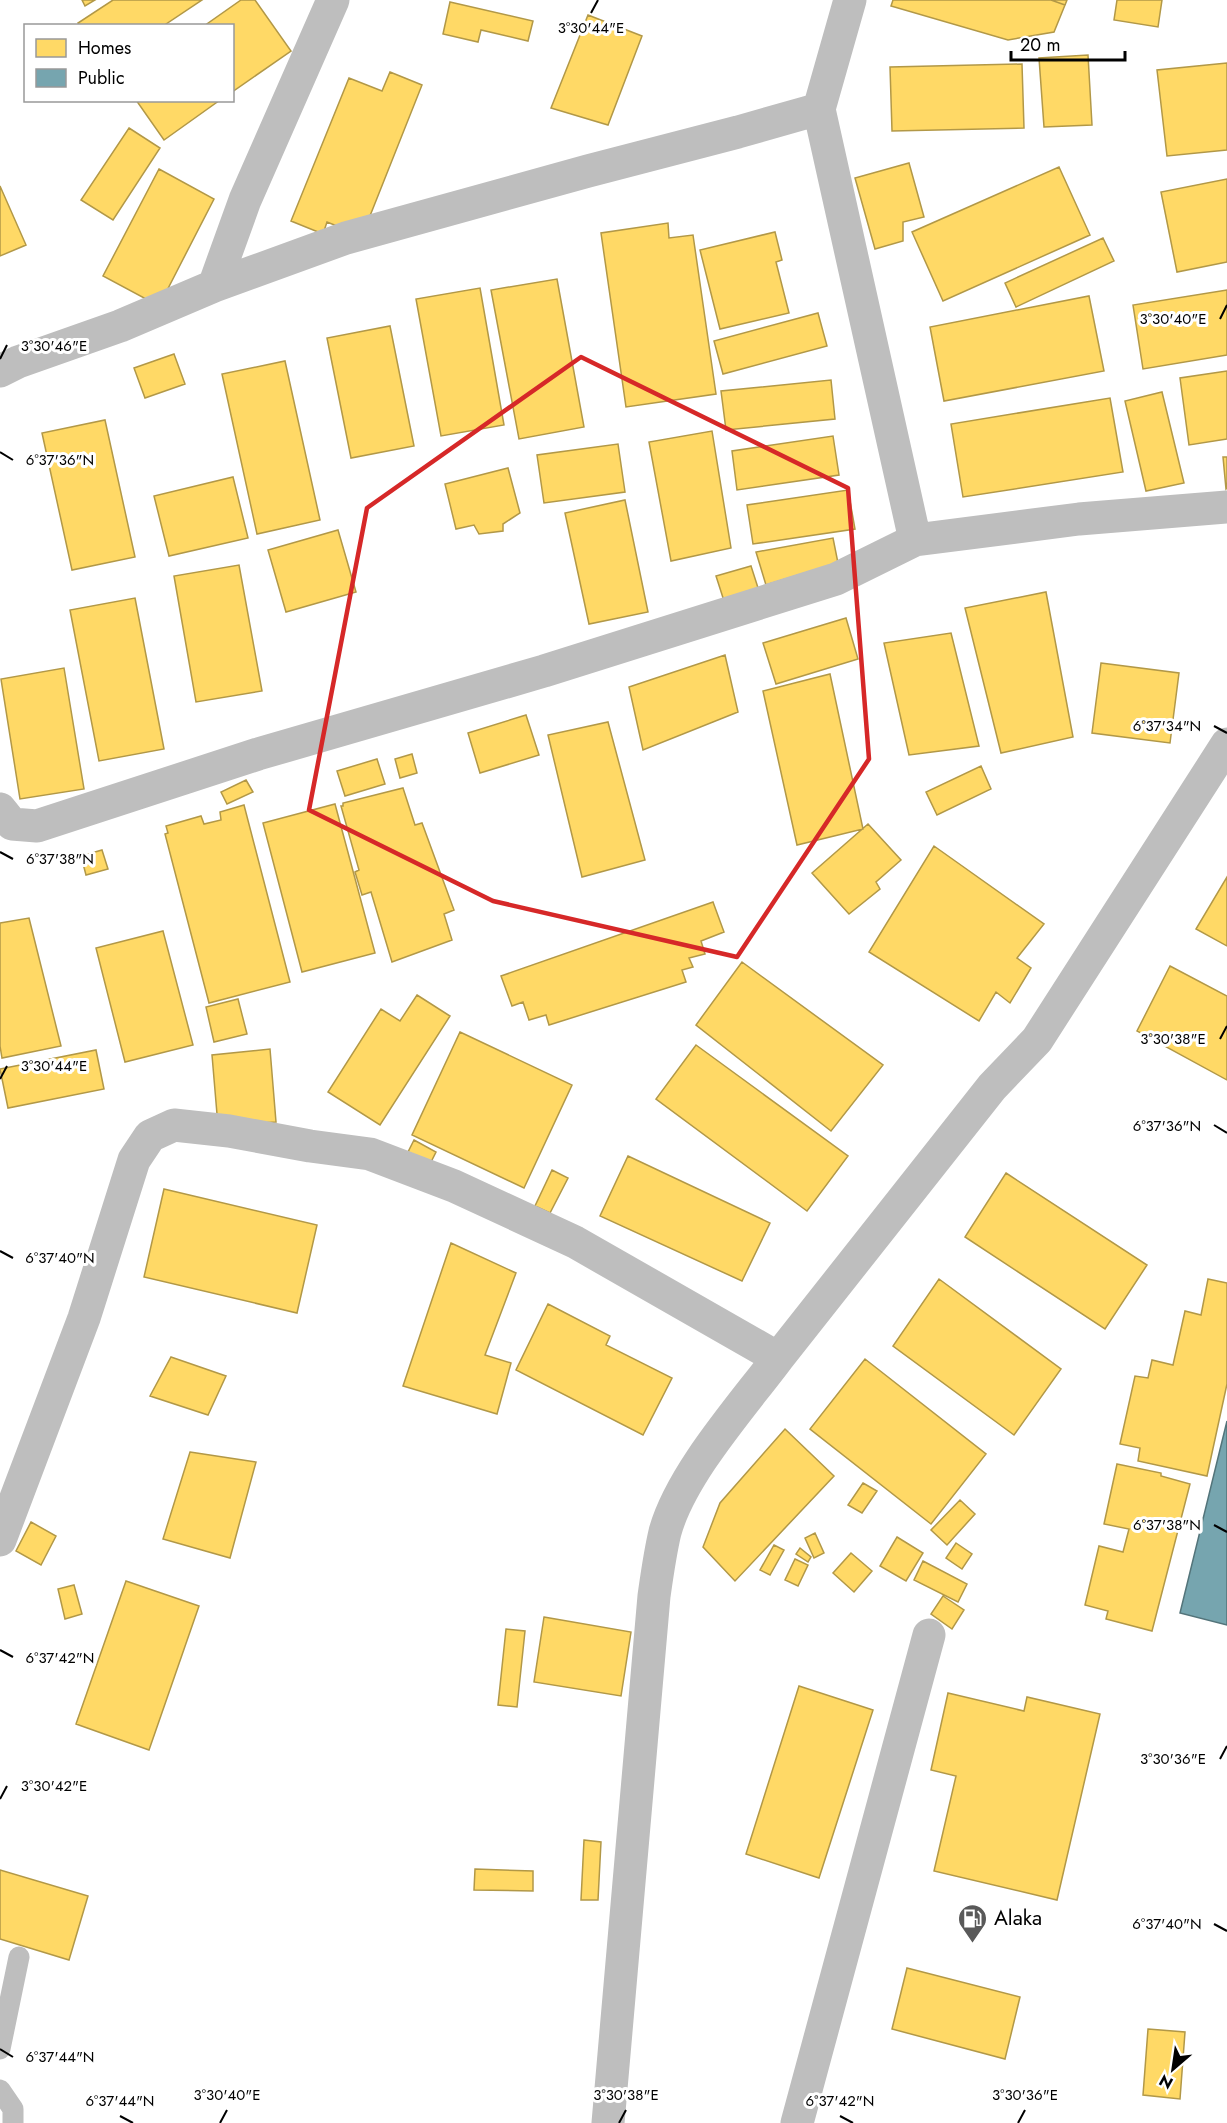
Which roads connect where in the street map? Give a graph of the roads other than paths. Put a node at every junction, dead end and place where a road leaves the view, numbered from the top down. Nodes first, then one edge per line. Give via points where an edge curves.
1 (333, 0) edge
2 (850, 0) edge
3 (819, 109) junction
4 (214, 286) junction
5 (0, 371) edge
6 (1227, 507) edge
7 (915, 540) junction
8 (1227, 744) edge
9 (0, 809) edge
10 (778, 1358) junction
11 (0, 1540) edge
12 (929, 1635) dead end
13 (19, 1957) dead end
14 (0, 2049) edge
15 (0, 2090) edge
16 (13, 2123) edge
17 (608, 2123) edge
18 (797, 2123) edge

1 - 4 street via 245,200
2 - 3 street
3 - 4 street via 346,238
3 - 7 street
4 - 5 street via 120,327
6 - 7 street via 1079,519
7 - 9 street via 836,579 544,671 258,754 37,826 12,824
8 - 10 street via 1037,1040 992,1086
10 - 11 street via 575,1242 443,1182 370,1154 174,1125 150,1136 134,1160 84,1318
10 - 17 street via 699,1464 666,1531 654,1596
12 - 18 street
13 - 14 lane
15 - 16 lane via 13,2109

